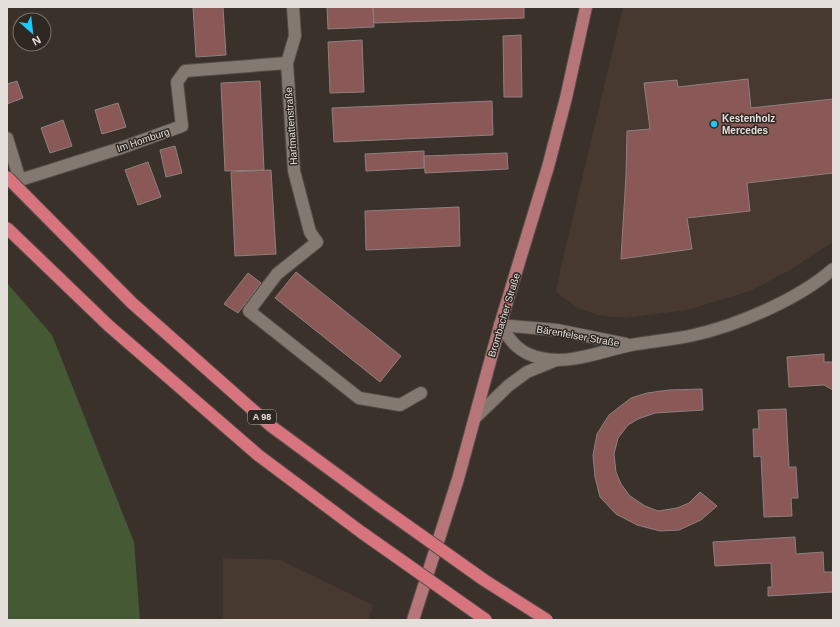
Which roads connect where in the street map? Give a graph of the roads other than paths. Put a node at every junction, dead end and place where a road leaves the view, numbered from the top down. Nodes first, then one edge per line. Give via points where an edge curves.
1 (293, 7) edge
2 (586, 7) edge
3 (287, 63) junction
4 (7, 138) edge
5 (7, 177) edge
6 (7, 228) edge
7 (833, 269) edge
8 (500, 325) junction
9 (631, 345) junction
10 (557, 360) junction
11 (421, 393) dead end
12 (476, 417) junction
13 (413, 620) edge
14 (486, 620) edge
15 (547, 620) edge

1 - 3 street, Hartmattenstraße via 294,36
2 - 8 main road, Brombacher Straße via 546,174
3 - 4 street, Im Homburg via 185,71 177,82 182,126 20,180
3 - 11 street, Hartmattenstraße via 294,171 310,232 317,242 277,274 249,311 359,398 400,405
5 - 15 highway, A 98, bridge via 132,303 271,426 484,580
6 - 14 highway, bridge via 109,326 258,455
7 - 9 street, Bärenfelser Straße via 799,292 729,325 695,335
8 - 9 street, Bärenfelser Straße via 557,330
8 - 10 street, Bärenfelser Straße via 510,341 523,352
8 - 12 main road, Brombacher Straße
9 - 10 street, Bärenfelser Straße via 577,358
10 - 12 street, Bärenfelser Straße via 527,372 508,386
12 - 13 main road, Brombacher Straße

